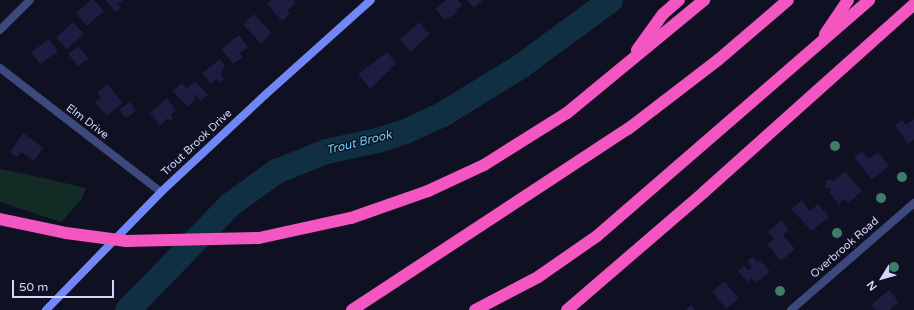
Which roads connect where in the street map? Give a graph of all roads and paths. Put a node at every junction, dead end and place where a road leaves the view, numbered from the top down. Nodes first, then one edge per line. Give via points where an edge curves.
1 (30, 0) edge
2 (371, 0) edge
3 (679, 0) edge
4 (704, 0) edge
5 (788, 0) edge
6 (848, 0) edge
7 (869, 0) edge
8 (914, 4) edge
9 (0, 30) edge
10 (819, 44) junction
11 (628, 62) junction
12 (0, 68) edge
13 (161, 192) junction
14 (914, 203) edge
15 (0, 220) edge
16 (46, 310) edge
17 (352, 310) edge
18 (475, 310) edge
19 (567, 310) edge
20 (792, 310) edge

1 - 9 street
2 - 13 main road, Trout Brook Drive
3 - 11 highway via 662,14
4 - 11 highway
5 - 17 highway via 718,60 634,124
6 - 10 highway
7 - 10 highway
8 - 19 highway via 704,192
10 - 18 highway via 597,236 538,277
11 - 15 highway, bridge via 553,123 484,165 428,191 351,218 259,238 134,241 66,233
12 - 13 street, Elm Drive
13 - 16 main road, Trout Brook Drive
14 - 20 street, Overbrook Road

